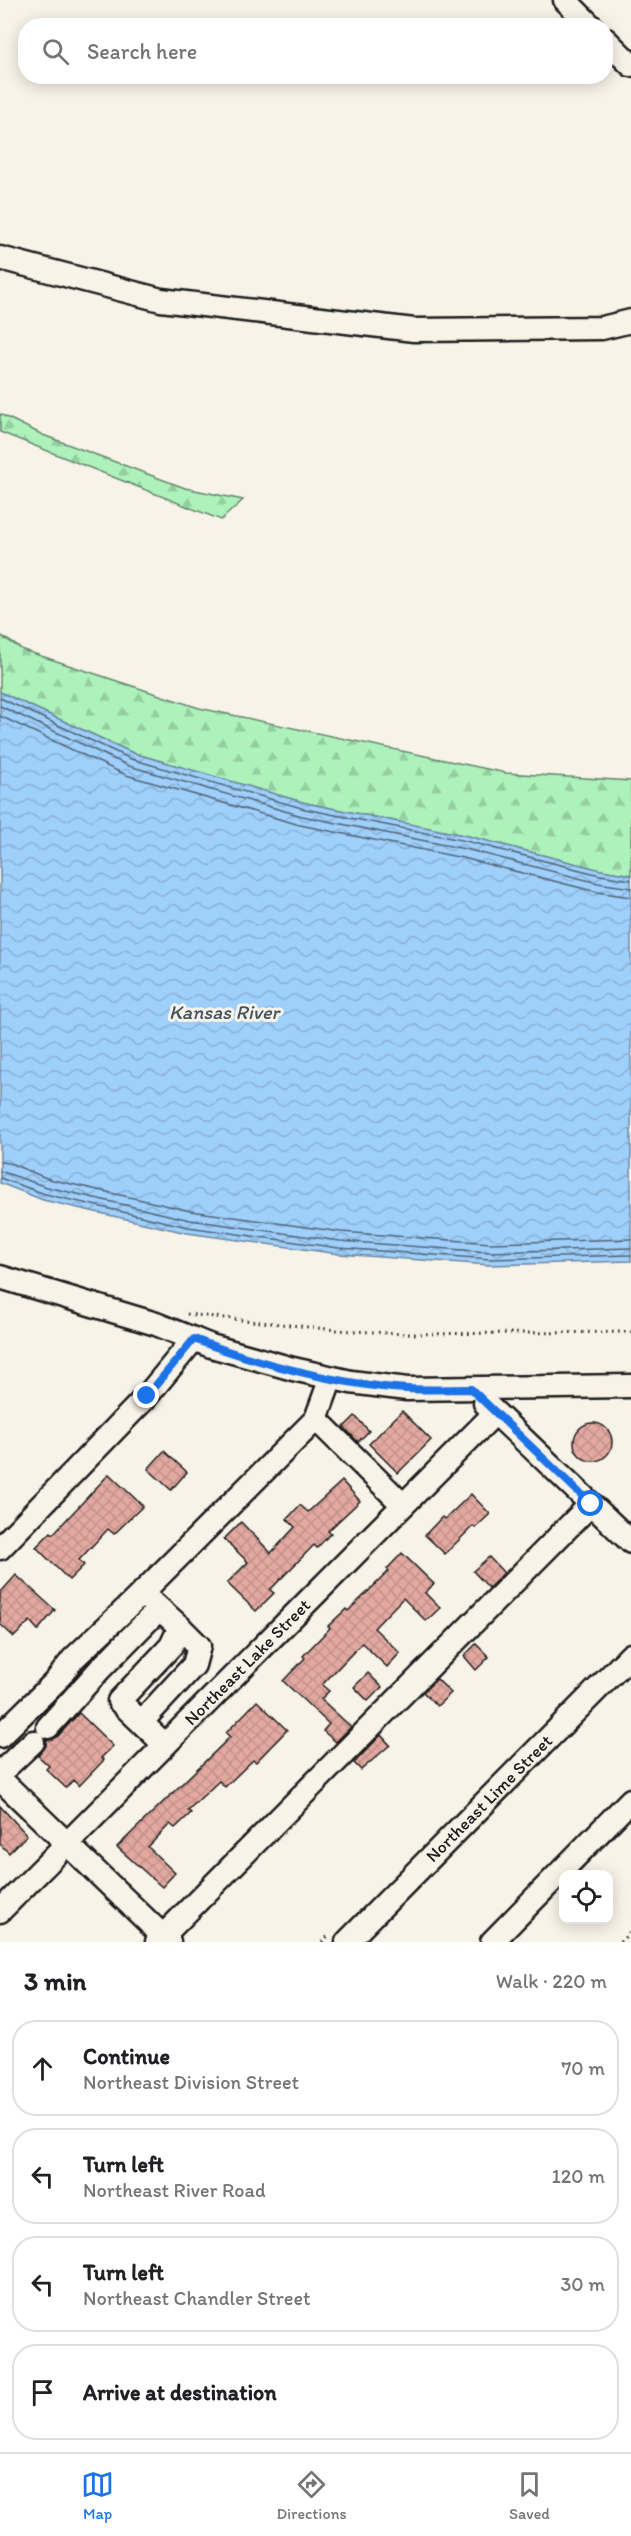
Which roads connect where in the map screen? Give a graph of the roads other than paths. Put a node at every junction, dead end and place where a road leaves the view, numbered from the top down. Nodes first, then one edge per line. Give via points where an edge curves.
1 (565, 0) edge
2 (583, 18) edge
3 (613, 47) edge
4 (631, 65) edge
5 (0, 258) edge
6 (631, 321) edge
7 (0, 1277) edge
8 (194, 1339) junction
9 (331, 1378) junction
10 (631, 1386) edge
11 (471, 1389) junction
12 (495, 1413) junction
13 (316, 1419) junction
14 (591, 1504) junction
15 (403, 1505) junction
16 (631, 1542) edge
17 (0, 1548) edge
18 (142, 1593) junction
19 (158, 1610) junction
20 (180, 1628) junction
21 (631, 1655) edge
22 (146, 1726) junction
23 (0, 1736) edge
24 (165, 1745) junction
25 (0, 1773) edge
26 (0, 1779) edge
27 (631, 1800) edge
28 (67, 1844) junction
29 (0, 1911) edge
30 (163, 1940) edge
31 (347, 1942) edge
32 (492, 1942) edge

1 - 2 street
3 - 4 street
5 - 6 street via 161,300 414,330 602,328
7 - 8 street
8 - 9 street
8 - 17 street via 147,1396
9 - 11 street via 407,1389
9 - 13 street
10 - 11 street
11 - 12 street
12 - 14 street
12 - 15 street, Northeast Lake Street
13 - 15 street
13 - 18 street
14 - 16 street
14 - 30 street
15 - 24 street, Northeast Lake Street
18 - 19 street
18 - 23 street
19 - 20 street
19 - 25 street
20 - 22 street via 198,1646 194,1665 146,1717
20 - 22 street via 171,1646 119,1701
21 - 31 street, Northeast Lime Street
22 - 24 street
24 - 28 street, Northeast Lake Street
26 - 28 street
27 - 32 street
28 - 29 street, Northeast Lake Street
28 - 30 street

